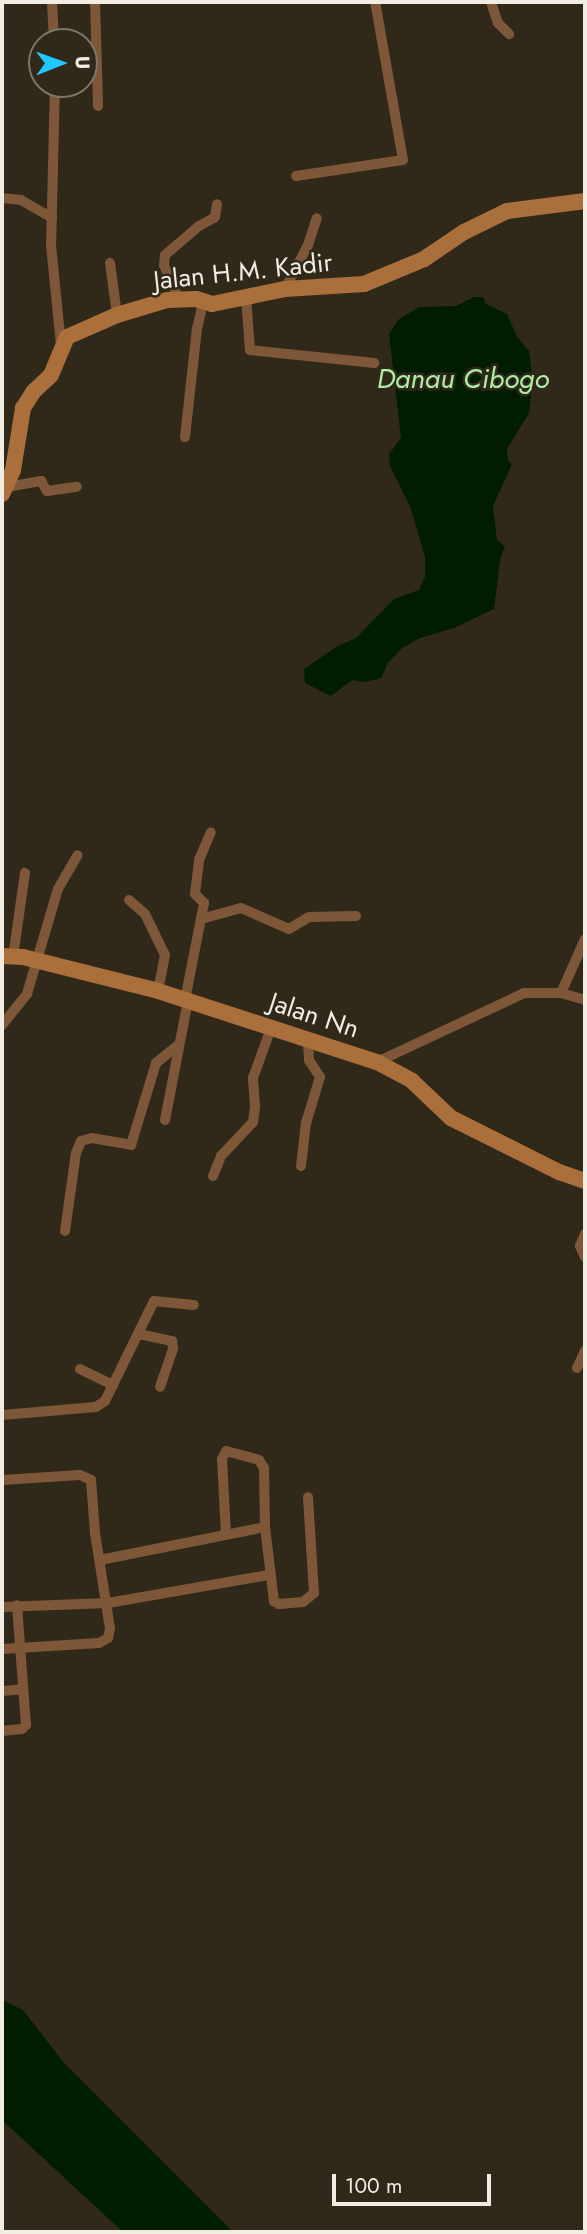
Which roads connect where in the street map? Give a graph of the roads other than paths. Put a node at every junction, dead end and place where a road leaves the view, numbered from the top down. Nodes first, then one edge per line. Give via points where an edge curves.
1 (52, 2) edge
2 (94, 2) edge
3 (375, 2) edge
4 (491, 2) edge
5 (53, 28) edge
6 (509, 34) dead end
7 (55, 98) edge
8 (98, 106) dead end
9 (296, 176) dead end
10 (2, 198) edge
11 (585, 201) edge
12 (217, 204) dead end
13 (52, 218) junction
14 (317, 218) dead end
15 (110, 263) dead end
16 (285, 289) junction
17 (246, 297) junction
18 (179, 299) junction
19 (203, 302) junction
20 (117, 315) junction
21 (61, 345) junction
22 (374, 363) dead end
23 (185, 437) dead end
24 (76, 486) dead end
25 (4, 490) edge
26 (211, 832) dead end
27 (78, 855) dead end
28 (25, 873) dead end
29 (129, 900) dead end
30 (356, 915) dead end
31 (201, 919) junction
32 (585, 939) edge
33 (13, 957) edge
34 (158, 991) junction
35 (561, 993) junction
36 (186, 1000) junction
37 (585, 1000) edge
38 (2, 1025) edge
39 (271, 1028) junction
40 (308, 1039) junction
41 (177, 1046) junction
42 (377, 1062) junction
43 (165, 1120) dead end
44 (301, 1166) dead end
45 (213, 1176) dead end
46 (585, 1181) edge
47 (65, 1231) dead end
48 (585, 1234) edge
49 (585, 1257) edge
50 (194, 1305) dead end
51 (139, 1334) junction
52 (585, 1351) edge
53 (577, 1368) dead end
54 (80, 1369) dead end
55 (113, 1385) junction
56 (160, 1387) dead end
57 (2, 1415) edge
58 (2, 1480) edge
59 (308, 1497) dead end
60 (265, 1527) junction
61 (226, 1535) junction
62 (100, 1560) junction
63 (269, 1575) junction
64 (108, 1603) junction
65 (18, 1605) junction
66 (2, 1606) edge
67 (20, 1648) junction
68 (2, 1649) edge
69 (23, 1689) junction
70 (2, 1691) edge
71 (2, 1731) edge

1 - 5 street
2 - 8 street
3 - 9 street via 404,158
4 - 6 street via 498,23
7 - 13 street
10 - 13 street via 21,200
11 - 16 street, Jalan H.M. Kadir via 507,211 464,232 424,260 364,284
12 - 18 street via 215,217 165,255 164,265
13 - 21 street via 54,299
14 - 16 street
15 - 20 street
16 - 17 street, Jalan H.M. Kadir
17 - 19 street, Jalan H.M. Kadir
17 - 22 street via 250,350
18 - 19 street, Jalan H.M. Kadir
18 - 20 street, Jalan H.M. Kadir
19 - 23 street
20 - 21 street, Jalan H.M. Kadir via 67,337
21 - 25 street via 51,375 23,408 13,470
24 - 25 street via 47,491 41,481
26 - 31 street via 199,860 195,894 204,903
27 - 38 street via 58,889 27,994
28 - 33 street
29 - 34 street via 145,914 165,955
30 - 31 street via 309,917 289,929 241,908
31 - 36 street
32 - 35 street
33 - 34 street, Jalan Nn
34 - 36 street, Jalan Nn
35 - 37 street
35 - 42 street via 524,993
36 - 39 street, Jalan Nn
36 - 41 street
39 - 40 street, Jalan Nn
39 - 45 street via 253,1078 253,1122 228,1147
40 - 42 street, Jalan Nn
40 - 44 street via 309,1060 320,1077 306,1123
41 - 43 street
41 - 47 street via 156,1063 131,1145 92,1138 81,1141
42 - 46 street, Jalan Nn via 412,1081 451,1118
48 - 49 street via 580,1246
50 - 51 street via 154,1301
51 - 55 street
51 - 56 street via 172,1341
52 - 53 street
54 - 55 street
55 - 57 street via 96,1407
58 - 62 street via 80,1475 91,1480
59 - 63 street via 314,1593 303,1602 279,1604 274,1601
60 - 61 street
60 - 61 street via 264,1468 259,1460 226,1451 222,1459
60 - 63 street
61 - 62 street
62 - 64 street
63 - 64 street
64 - 65 street
64 - 67 street via 110,1629 105,1641
65 - 66 street
65 - 67 street
67 - 68 street
67 - 69 street
69 - 70 street
69 - 71 street via 26,1726

